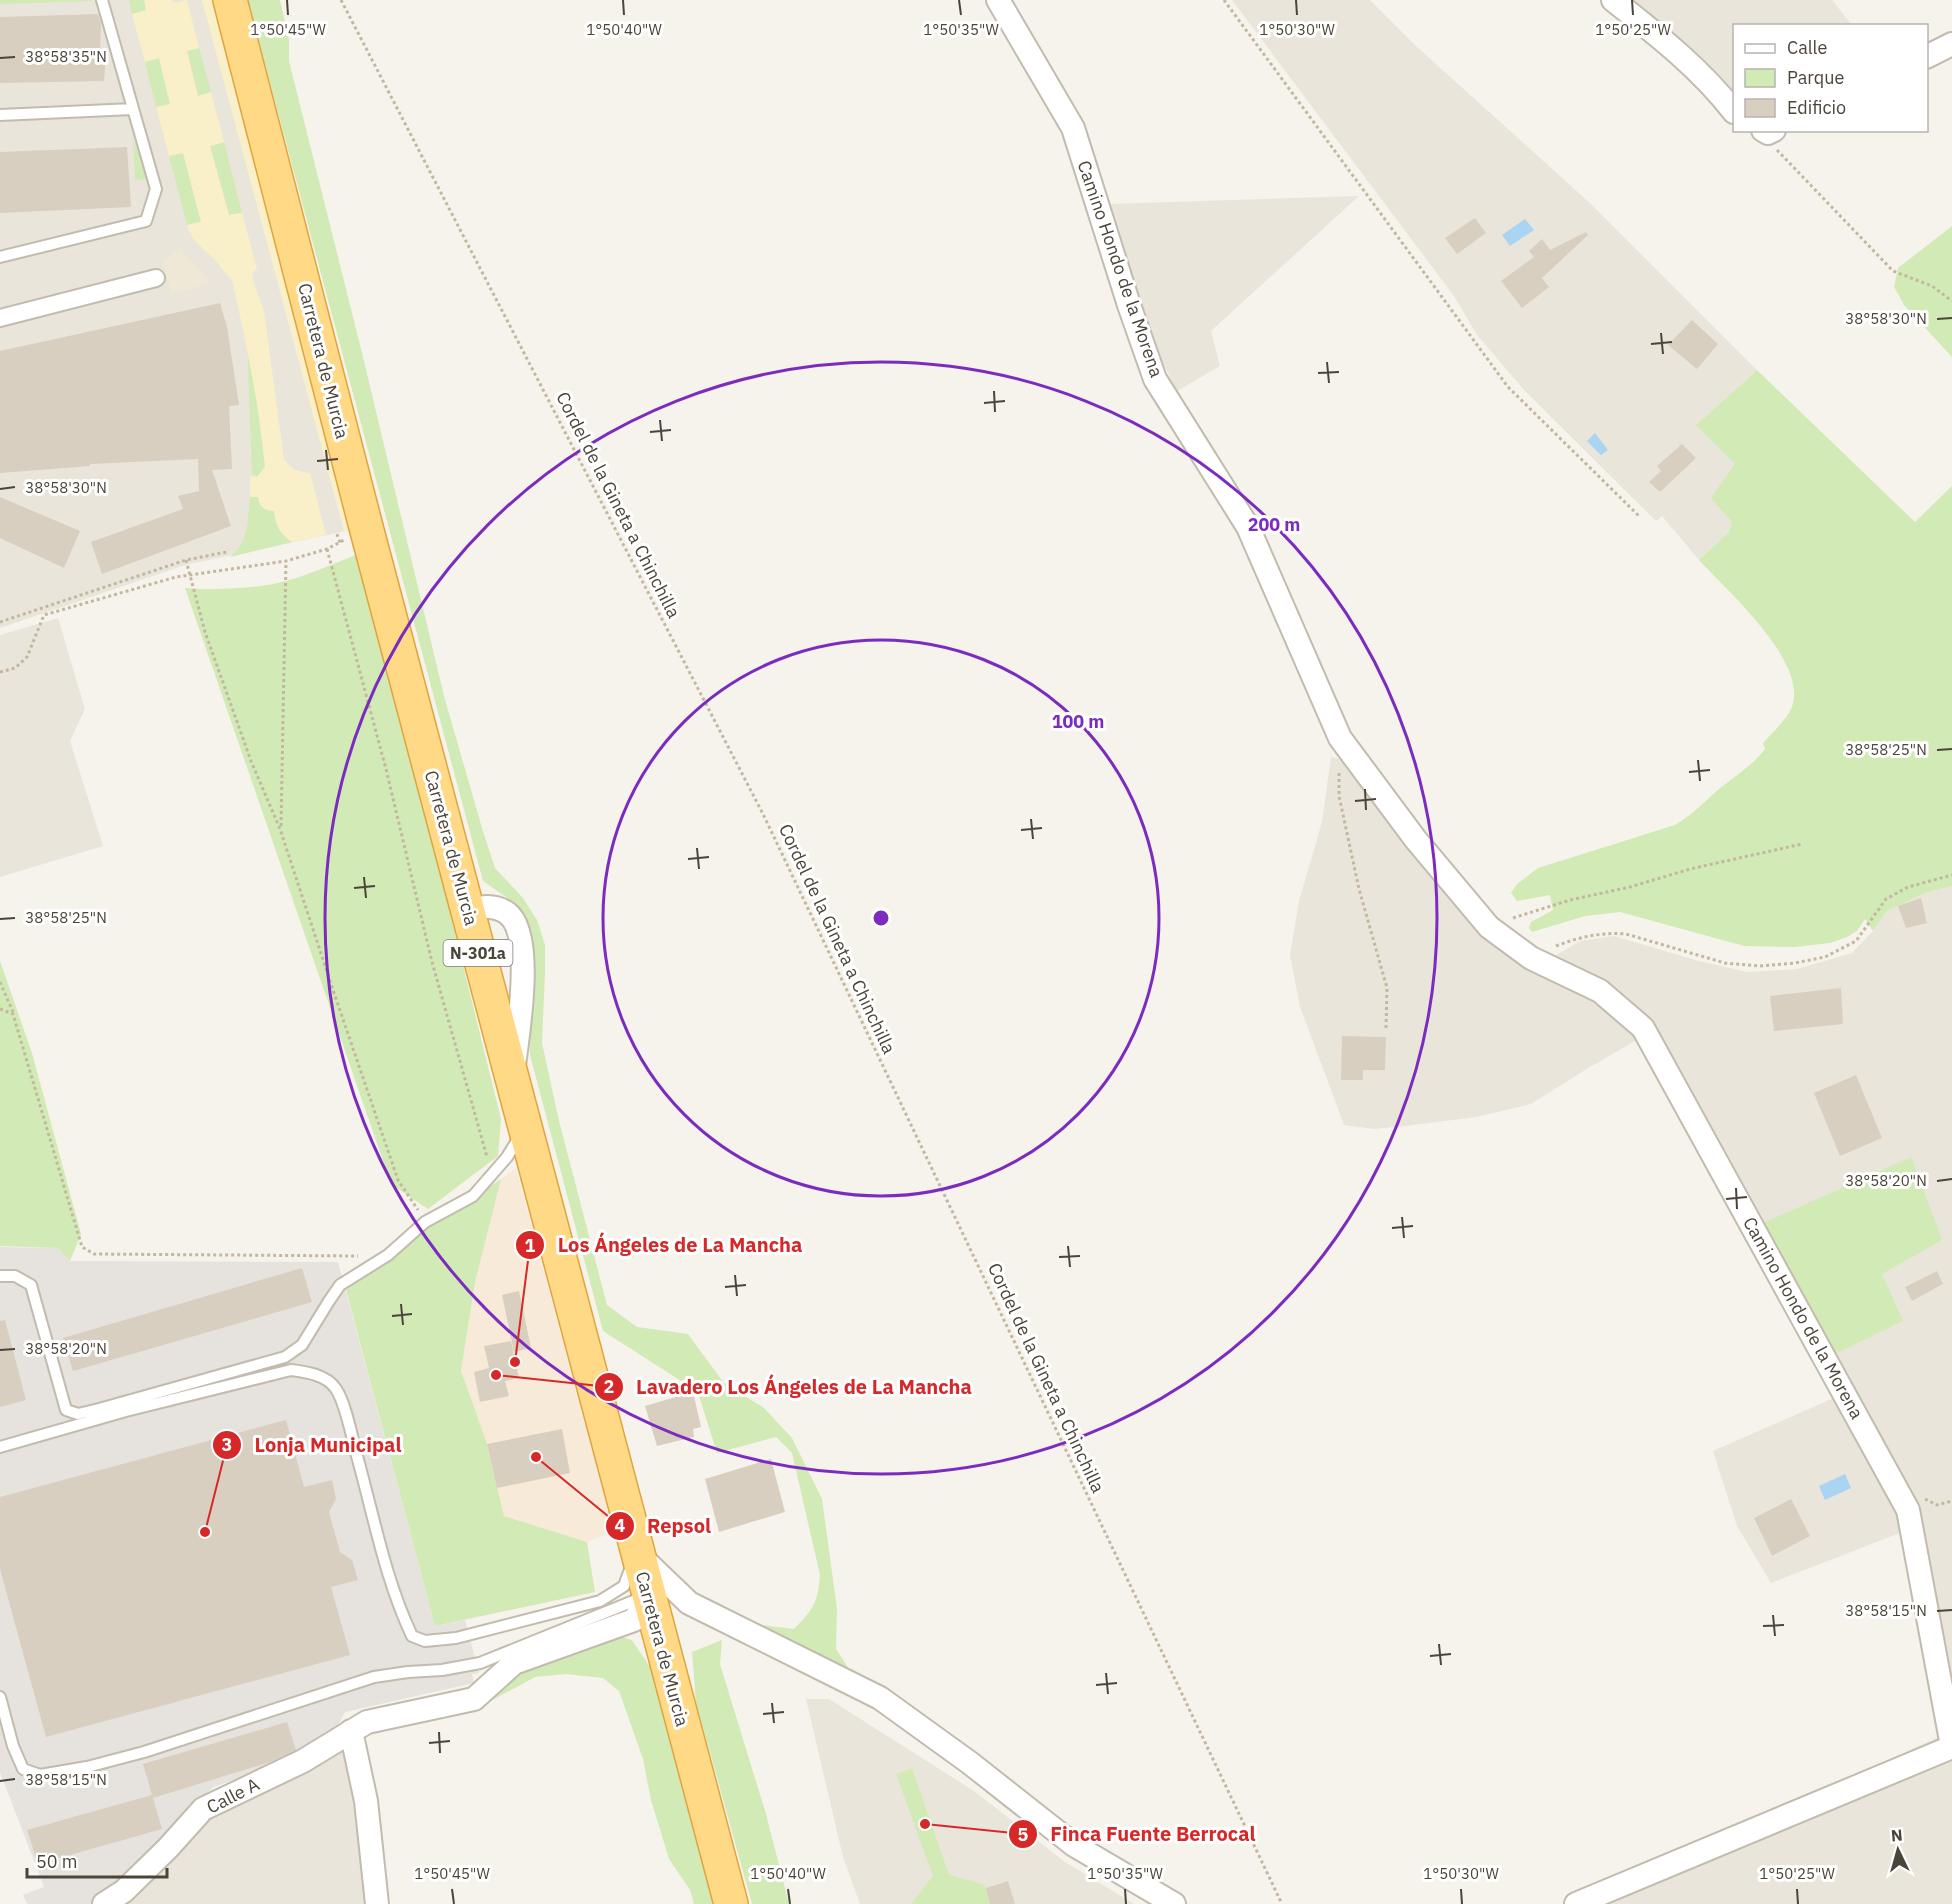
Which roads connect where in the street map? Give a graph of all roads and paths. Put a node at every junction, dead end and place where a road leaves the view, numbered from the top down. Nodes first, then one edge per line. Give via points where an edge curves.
1 (102, 0) edge
2 (230, 0) edge
3 (341, 0) edge
4 (998, 0) edge
5 (1224, 0) edge
6 (1613, 0) edge
7 (1952, 44) edge
8 (1928, 56) edge
9 (133, 109) junction
10 (1733, 111) edge
11 (0, 115) edge
12 (1768, 132) edge
13 (0, 257) edge
14 (156, 278) dead end
15 (1952, 301) edge
16 (0, 318) edge
17 (1640, 517) dead end
18 (348, 535) junction
19 (327, 549) junction
20 (227, 552) dead end
21 (186, 560) junction
22 (286, 561) junction
23 (189, 575) junction
24 (0, 622) edge
25 (0, 672) edge
26 (1340, 738) junction
27 (280, 829) junction
28 (1802, 844) dead end
29 (1952, 875) edge
30 (467, 910) junction
31 (1489, 927) junction
32 (1531, 957) junction
33 (0, 982) edge
34 (0, 1009) edge
35 (13, 1014) junction
36 (1386, 1029) dead end
37 (512, 1081) junction
38 (525, 1128) junction
39 (492, 1175) junction
40 (425, 1222) junction
41 (388, 1255) junction
42 (0, 1276) edge
43 (0, 1447) edge
44 (637, 1552) junction
45 (649, 1597) junction
46 (0, 1697) edge
47 (351, 1731) junction
48 (1952, 1747) edge
49 (104, 1904) edge
50 (377, 1904) edge
51 (731, 1904) edge
52 (1174, 1904) edge
53 (1282, 1904) edge
54 (1576, 1904) edge

1 - 9 lane
2 - 18 highway, Carretera de Murcia / N-301a
3 - 53 path, Cordel de la Gineta a Chinchilla via 763,814
4 - 26 street, Camino Hondo de la Morena via 1073,128 1155,379 1248,527
5 - 17 path via 1508,387
6 - 10 street via 1688,63
7 - 8 street
9 - 11 lane
9 - 13 lane via 156,189 146,221
12 - 15 path via 1779,154 1893,271 1932,286
14 - 16 street
18 - 19 path
18 - 30 highway, Carretera de Murcia / N-301a
19 - 22 path
19 - 39 path via 432,962
20 - 21 path
21 - 23 path
21 - 24 path
22 - 23 path
22 - 27 path
23 - 25 path via 44,615 27,657 15,668
23 - 27 path via 250,761
26 - 31 street, Camino Hondo de la Morena via 1416,840
26 - 36 path via 1339,796 1387,988
27 - 40 path via 398,1180
28 - 31 path via 1570,900
29 - 32 path via 1908,887 1886,900 1856,941 1815,959 1760,966 1725,963 1613,933 1577,938
30 - 37 highway, Carretera de Murcia / N-301a
30 - 37 street via 489,905 508,913 517,928 524,958
31 - 32 street, Camino Hondo de la Morena
32 - 48 street, Camino Hondo de la Morena via 1600,992 1643,1028 1908,1510
33 - 35 path
34 - 35 path
35 - 41 path via 82,1247 94,1254
37 - 38 highway, Carretera de Murcia / N-301a
38 - 39 lane
38 - 44 highway, Carretera de Murcia / N-301a
39 - 40 lane via 473,1196
40 - 41 lane
41 - 42 lane via 340,1285 302,1345 285,1357 78,1414 66,1410 31,1285 15,1276
43 - 44 lane via 291,1370 316,1374 336,1389 383,1561 412,1636 425,1641 456,1638 600,1601 624,1586
44 - 45 highway, Carretera de Murcia / N-301a
44 - 52 street via 690,1603 880,1698 1074,1845
45 - 46 lane via 480,1663 374,1677 144,1752 40,1775 23,1769
45 - 47 street, Calle A via 634,1620 514,1663 474,1699 367,1722
45 - 51 highway, Carretera de Murcia / N-301a
47 - 49 street, Calle A via 303,1761 203,1809 124,1891
47 - 50 street via 366,1801
48 - 54 street

